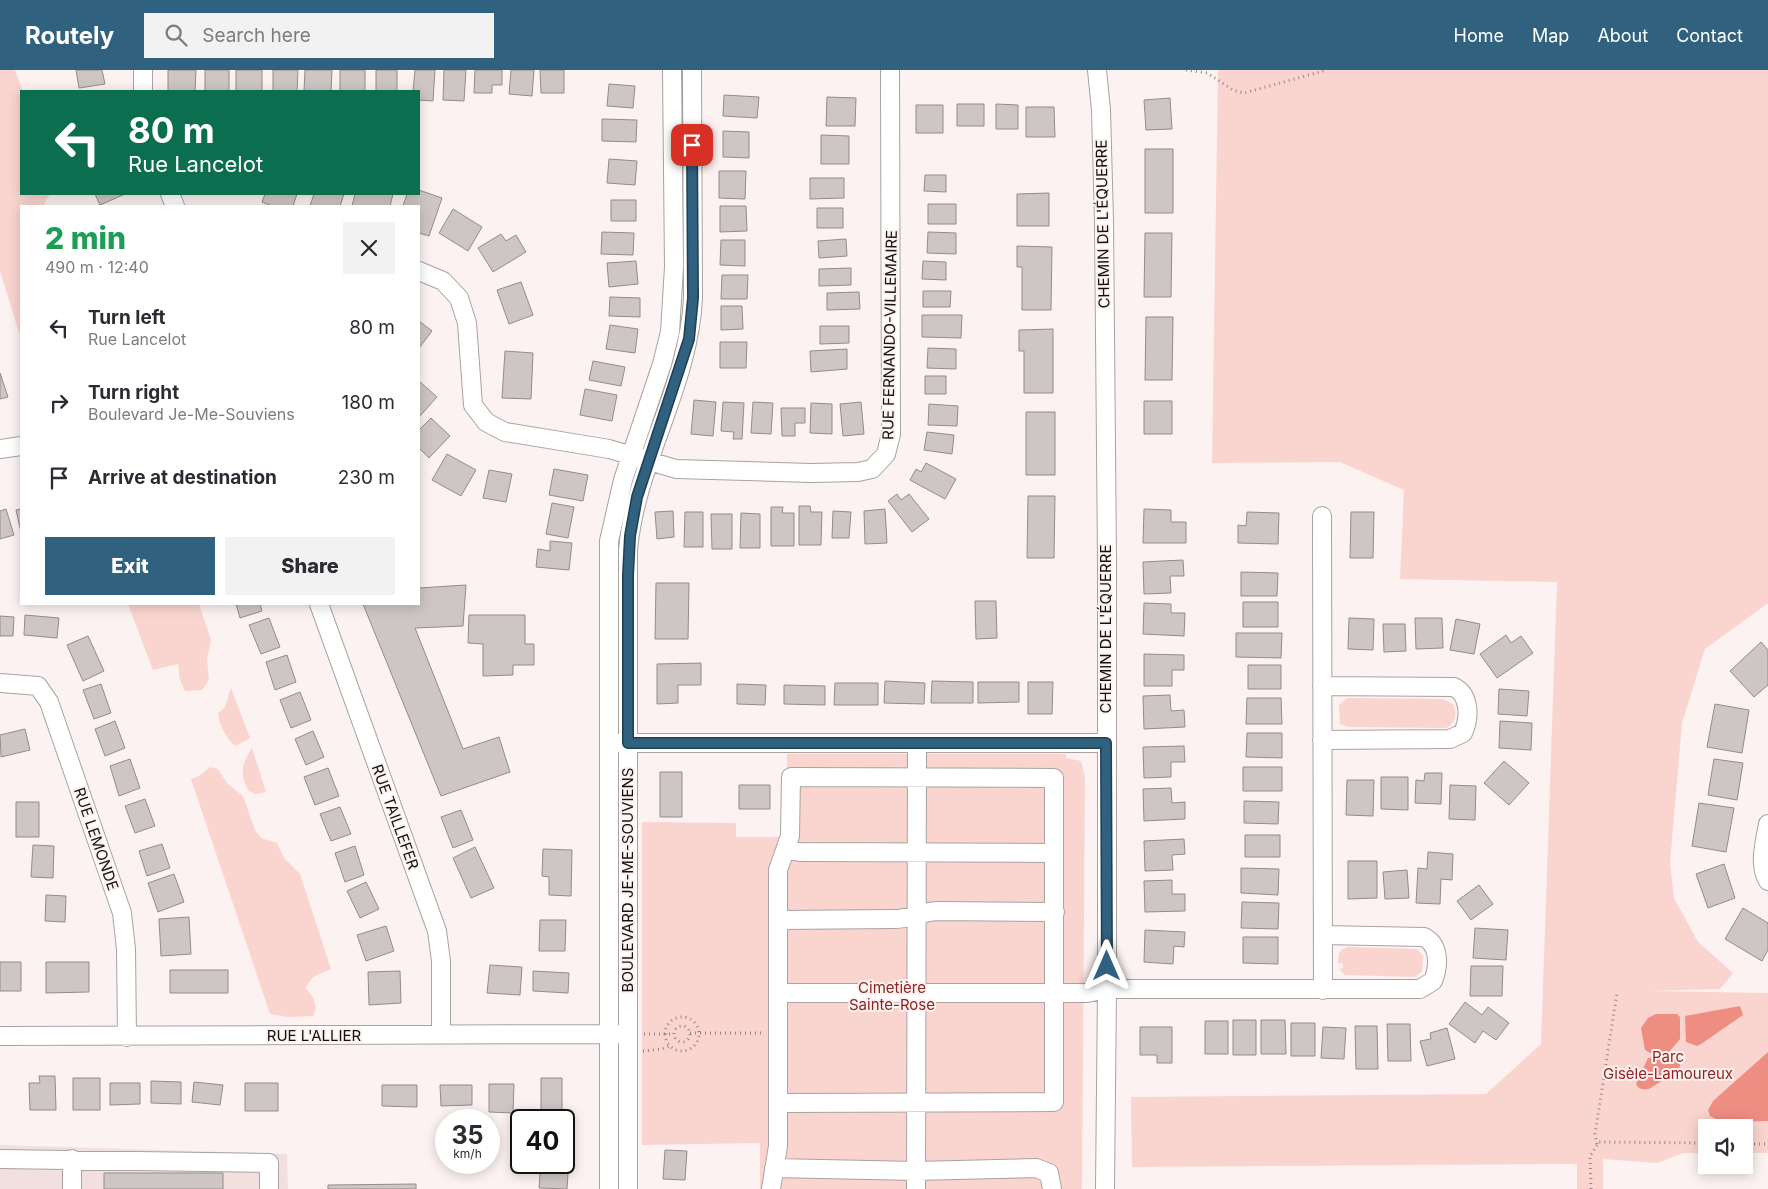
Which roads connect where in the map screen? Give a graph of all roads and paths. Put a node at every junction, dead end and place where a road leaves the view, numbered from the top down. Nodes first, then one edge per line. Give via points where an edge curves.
1 (142, 70) edge
2 (672, 70) edge
3 (692, 70) edge
4 (890, 70) edge
5 (1097, 70) edge
6 (1186, 70) edge
7 (1327, 70) edge
8 (143, 90) edge
9 (420, 271) edge
10 (20, 446) edge
11 (0, 449) edge
12 (631, 455) junction
13 (649, 461) junction
14 (1322, 516) dead end
15 (320, 605) edge
16 (0, 683) edge
17 (1322, 686) junction
18 (1322, 740) junction
19 (628, 743) junction
20 (917, 743) junction
21 (1106, 743) junction
22 (608, 744) junction
23 (916, 777) junction
24 (1768, 824) edge
25 (786, 850) junction
26 (916, 852) junction
27 (1054, 853) junction
28 (1768, 881) edge
29 (1055, 912) junction
30 (916, 914) junction
31 (778, 920) junction
32 (1323, 935) junction
33 (1107, 989) junction
34 (1323, 990) junction
35 (1617, 992) dead end
36 (778, 993) junction
37 (916, 993) junction
38 (1054, 993) junction
39 (682, 1017) junction
40 (681, 1026) junction
41 (779, 1033) junction
42 (608, 1034) junction
43 (634, 1034) junction
44 (665, 1034) junction
45 (674, 1034) junction
46 (690, 1034) junction
47 (699, 1034) junction
48 (441, 1035) junction
49 (0, 1036) edge
50 (127, 1037) junction
51 (681, 1042) junction
52 (670, 1046) junction
53 (640, 1051) dead end
54 (682, 1051) junction
55 (779, 1103) junction
56 (916, 1103) junction
57 (1597, 1144) junction
58 (1698, 1144) edge
59 (1753, 1144) edge
60 (1768, 1144) edge
61 (0, 1159) edge
62 (72, 1159) junction
63 (774, 1168) junction
64 (916, 1171) junction
65 (72, 1189) edge
66 (269, 1189) edge
67 (609, 1189) edge
68 (628, 1189) edge
69 (771, 1189) edge
70 (916, 1189) edge
71 (1052, 1189) edge
72 (1105, 1189) edge
73 (1590, 1189) edge

1 - 8 street
2 - 12 street, BOULEVARD JE-ME-SOUVIENS via 672,318 664,358
3 - 13 street, BOULEVARD JE-ME-SOUVIENS via 691,327 684,361
4 - 13 street, RUE FERNANDO-VILLEMAIRE via 891,423 886,454 877,466 858,472 686,471
5 - 21 street, CHEMIN DE L'ÉQUERRE via 1104,221
6 - 7 path via 1207,73 1233,90 1244,93
9 - 12 street, RUE FERNANDO-VILLEMAIRE via 449,286 463,306 471,394 476,412 486,422 505,432
10 - 11 street
12 - 13 street, RUE FERNANDO-VILLEMAIRE
12 - 22 street, BOULEVARD JE-ME-SOUVIENS via 615,505 609,541
13 - 19 street, BOULEVARD JE-ME-SOUVIENS via 634,509 628,550
14 - 17 street
15 - 48 street, RUE TAILLEFER via 437,931 441,961
16 - 50 street, RUE LEMONDE via 38,686 49,702 122,913 126,949
17 - 18 street
17 - 18 street via 1454,687 1463,695 1467,713 1462,733 1450,739
18 - 32 street
19 - 20 street
19 - 22 street
19 - 43 street, BOULEVARD JE-ME-SOUVIENS
20 - 21 street
20 - 23 street
21 - 33 street, CHEMIN DE L'ÉQUERRE
22 - 42 street, BOULEVARD JE-ME-SOUVIENS
23 - 25 street via 791,777 790,836
23 - 26 street
23 - 27 street via 1054,778
24 - 28 street via 1763,859
25 - 26 street
25 - 31 street via 778,870
26 - 27 street
26 - 30 street
27 - 29 street
29 - 30 street via 937,911
29 - 38 street
30 - 31 street via 895,920
30 - 37 street
31 - 36 street
32 - 34 street
32 - 34 street via 1424,937 1433,944 1437,963 1433,981 1420,989
33 - 34 street
33 - 38 street
33 - 72 street, CHEMIN DE L'ÉQUERRE
35 - 57 path via 1595,1134
36 - 37 street
36 - 41 street
37 - 38 street
37 - 56 street
38 - 56 street via 1054,1102
39 - 40 path
39 - 44 path via 670,1022
39 - 47 path via 694,1022
40 - 45 path via 675,1029
40 - 46 path
41 - 47 path
41 - 55 street
42 - 43 street, RUE L'ALLIER
42 - 48 street, RUE L'ALLIER
42 - 67 street, BOULEVARD JE-ME-SOUVIENS
43 - 44 path
43 - 68 street, BOULEVARD JE-ME-SOUVIENS
44 - 45 path
44 - 52 path
45 - 51 path
46 - 47 path
46 - 51 path
47 - 54 path via 694,1046
48 - 50 street, RUE L'ALLIER
49 - 50 street, RUE L'ALLIER
51 - 54 path
52 - 53 path
52 - 54 path
55 - 56 street
55 - 63 street
56 - 64 street
57 - 58 path via 1609,1141
57 - 73 path via 1590,1156
59 - 60 path
61 - 62 street
62 - 65 street
62 - 66 street via 269,1163
63 - 64 street
63 - 69 street
64 - 70 street
64 - 71 street via 1042,1169 1052,1176

